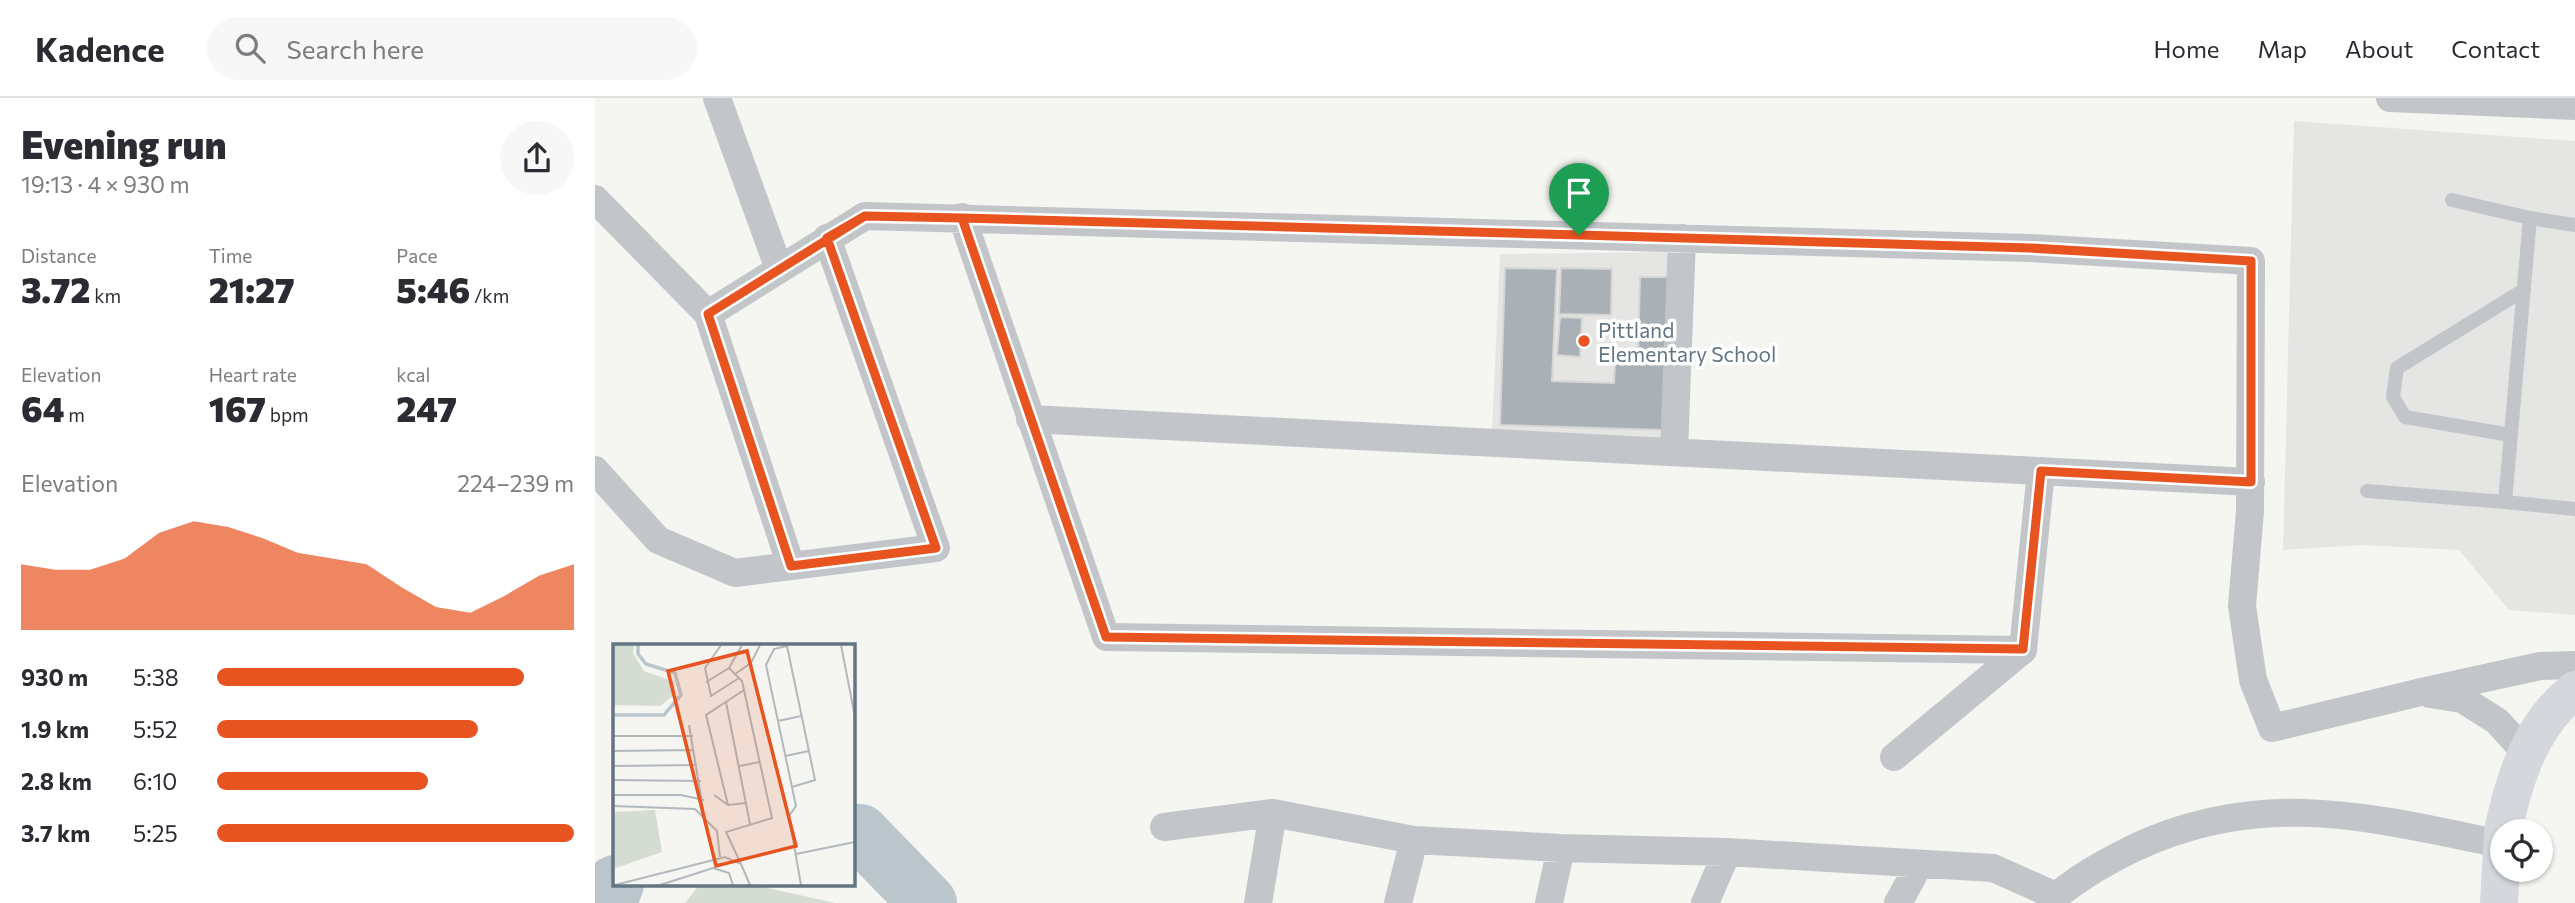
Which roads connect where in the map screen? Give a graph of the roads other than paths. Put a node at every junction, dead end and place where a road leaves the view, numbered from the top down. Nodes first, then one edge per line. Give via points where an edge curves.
1 (717, 98) edge
2 (2390, 98) edge
3 (2575, 106) edge
4 (595, 200) edge
5 (2452, 200) dead end
6 (962, 218) junction
7 (2530, 218) junction
8 (2575, 225) edge
9 (827, 238) junction
10 (1682, 238) junction
11 (779, 269) junction
12 (2523, 290) junction
13 (708, 314) junction
14 (1030, 419) junction
15 (2511, 435) junction
16 (1674, 452) junction
17 (595, 470) edge
18 (2041, 471) junction
19 (2251, 482) junction
20 (2367, 491) dead end
21 (2505, 502) junction
22 (2575, 509) edge
23 (791, 566) junction
24 (2023, 649) junction
25 (2575, 665) edge
26 (2575, 690) edge
27 (2421, 692) junction
28 (2526, 753) junction
29 (1894, 757) dead end
30 (1273, 813) junction
31 (2506, 819) edge
32 (1164, 827) dead end
33 (2490, 834) edge
34 (1414, 840) junction
35 (1561, 848) junction
36 (1727, 852) junction
37 (1919, 865) junction
38 (2500, 882) edge
39 (2052, 900) edge
40 (1258, 903) edge
41 (1398, 903) edge
42 (1549, 903) edge
43 (1705, 903) edge
44 (1898, 903) edge
45 (2499, 903) edge

1 - 11 street
2 - 3 street
4 - 13 street
5 - 7 lane
6 - 9 street via 865,216
6 - 10 street
6 - 14 street
7 - 8 lane
7 - 12 lane
9 - 11 street
9 - 23 street via 936,548
10 - 16 street
10 - 19 street via 2030,248 2251,261
11 - 13 street
12 - 15 lane
12 - 15 lane via 2397,368 2393,397 2406,417
13 - 23 street
14 - 16 street
14 - 24 street via 1106,637
15 - 21 lane
16 - 18 street
17 - 23 street via 658,540 735,573
18 - 19 street
18 - 24 street
19 - 27 street via 2242,606 2253,680 2272,728
20 - 21 lane
21 - 22 lane
24 - 29 street
25 - 27 street via 2540,666
26 - 28 main road via 2546,720
27 - 28 street via 2462,699 2497,722
28 - 31 main road
30 - 32 street
30 - 34 street
30 - 40 street
33 - 39 street via 2297,811 2237,815 2169,832 2108,861
34 - 35 street
34 - 41 street
35 - 36 street
35 - 42 street
36 - 37 street
36 - 43 street
37 - 39 street via 1993,867
37 - 44 street
38 - 45 main road

